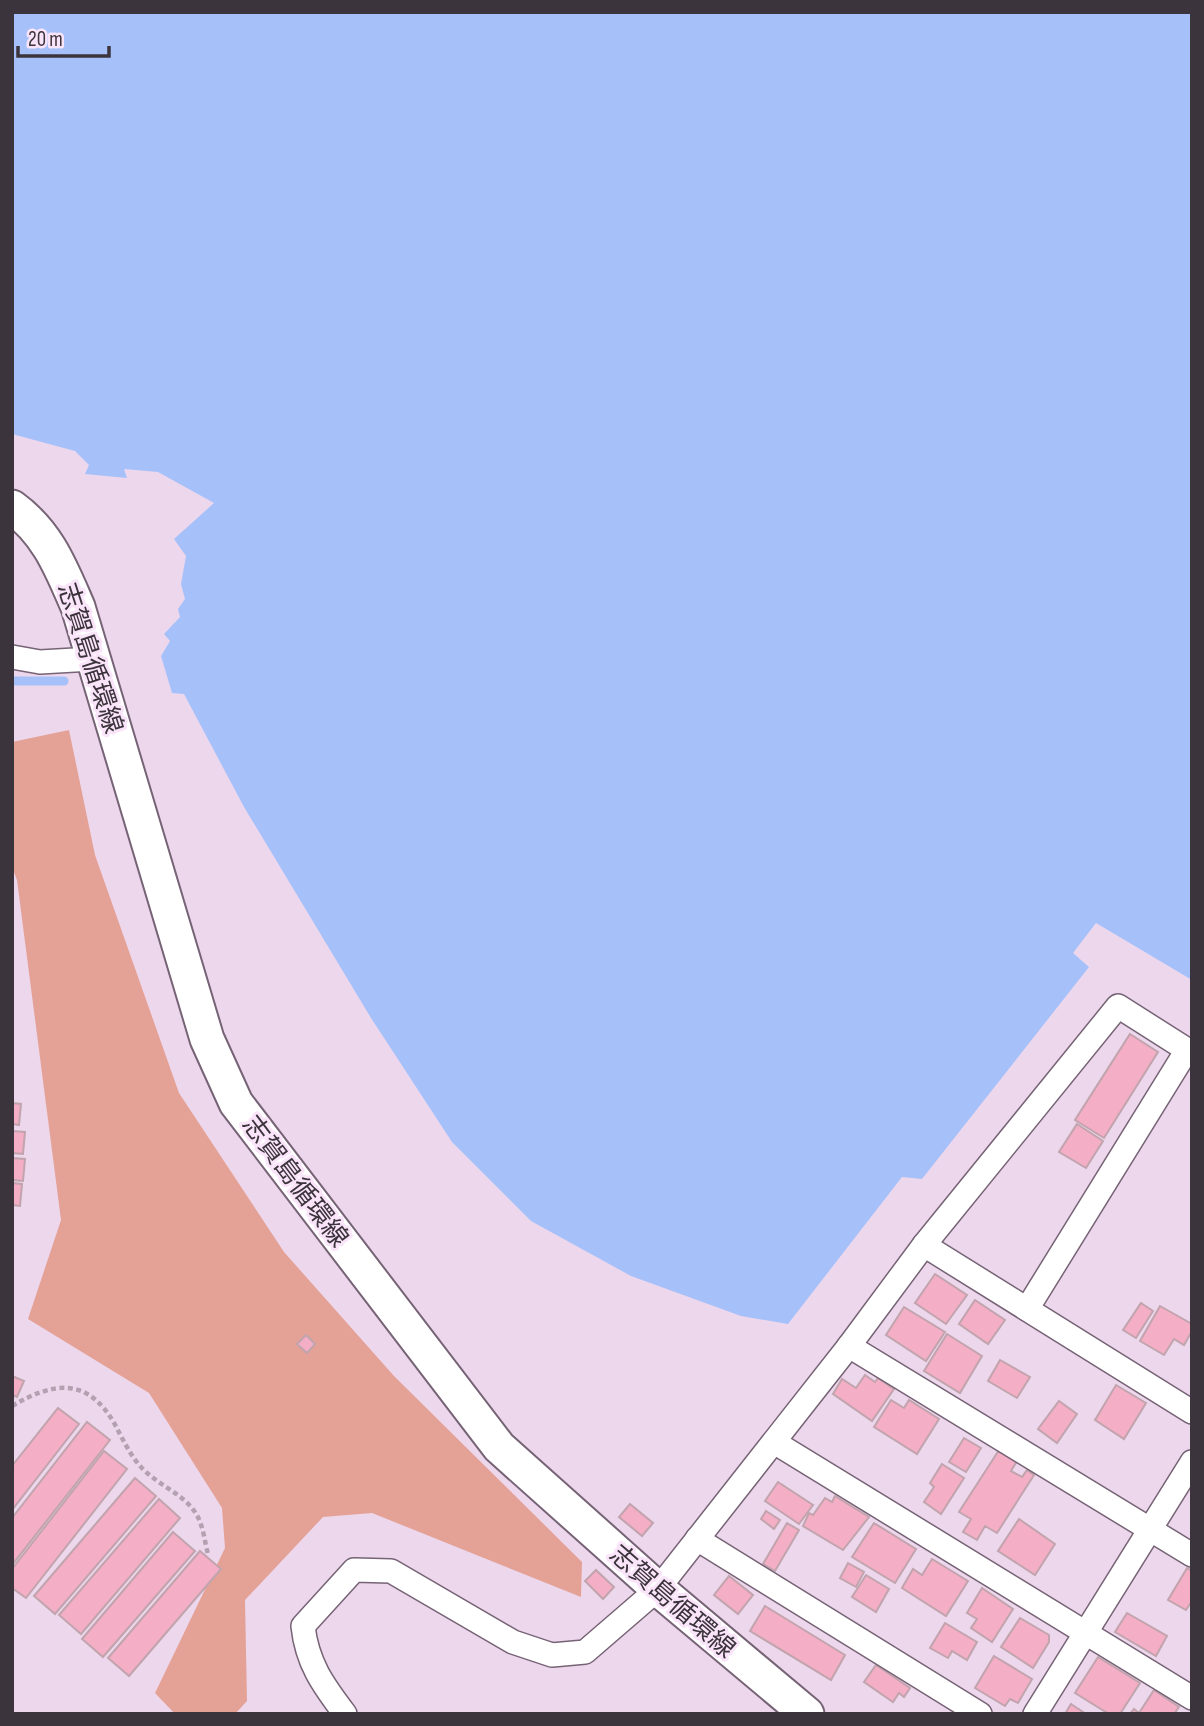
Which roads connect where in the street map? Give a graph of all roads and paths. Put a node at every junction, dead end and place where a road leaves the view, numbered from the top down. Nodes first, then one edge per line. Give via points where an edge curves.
1 (12, 507) edge
2 (12, 657) edge
3 (92, 659) junction
4 (1189, 1052) edge
5 (924, 1245) junction
6 (1027, 1309) junction
7 (849, 1346) junction
8 (12, 1406) edge
9 (1192, 1412) edge
10 (775, 1441) junction
11 (1192, 1462) edge
12 (1150, 1528) junction
13 (697, 1539) junction
14 (208, 1554) dead end
15 (1192, 1555) edge
16 (658, 1589) junction
17 (1085, 1633) junction
18 (1192, 1698) edge
19 (345, 1714) edge
20 (807, 1714) edge
21 (980, 1714) edge
22 (1035, 1714) edge

1 - 3 main road, 志賀島循環線 via 30,520 53,548 78,607
2 - 3 street via 40,662
3 - 16 main road, 志賀島循環線 via 207,1039 236,1103 499,1447
4 - 5 street via 1118,1006
4 - 6 street
5 - 6 street
5 - 7 street
6 - 9 street
7 - 10 street
7 - 12 street
8 - 14 path via 54,1387 73,1387 99,1400 138,1464 190,1505 200,1520
10 - 13 street
10 - 17 street
11 - 12 street
12 - 15 street
12 - 17 street
13 - 16 street
13 - 21 street
16 - 19 street via 585,1652 552,1655 513,1642 391,1571 354,1570 303,1626 315,1674
16 - 20 main road, 志賀島循環線
17 - 18 street
17 - 22 street

